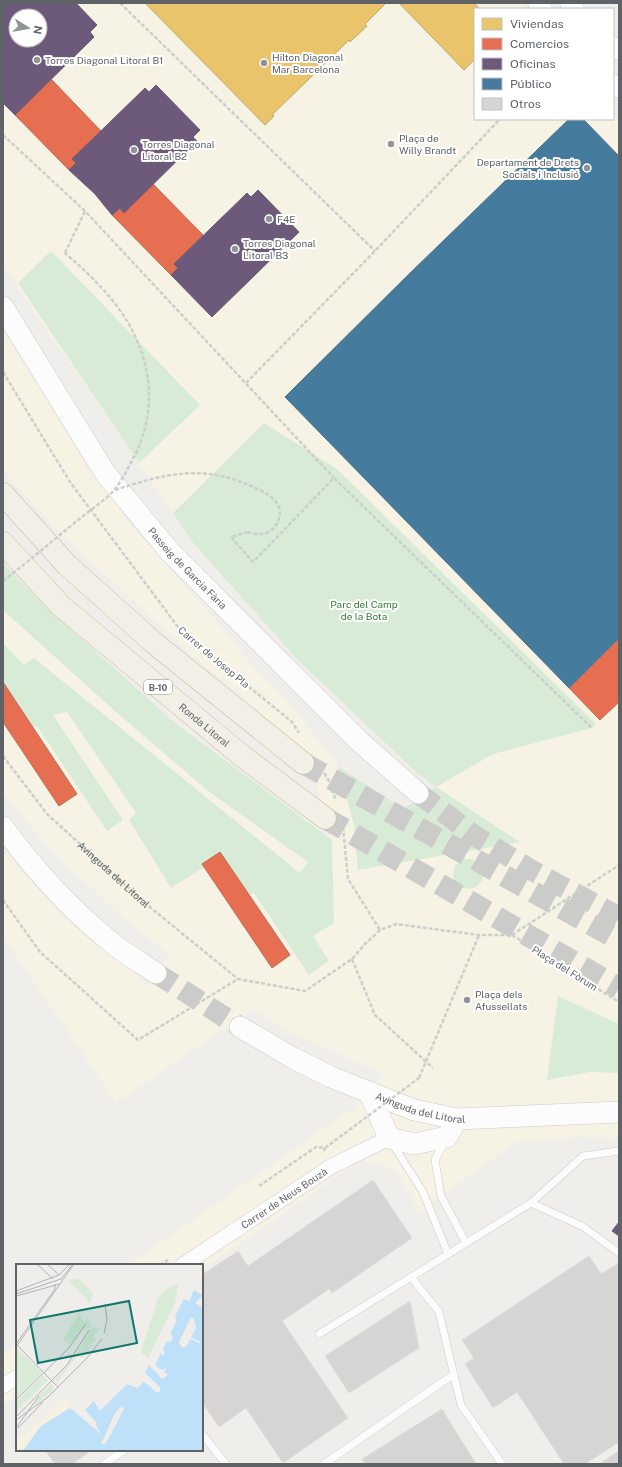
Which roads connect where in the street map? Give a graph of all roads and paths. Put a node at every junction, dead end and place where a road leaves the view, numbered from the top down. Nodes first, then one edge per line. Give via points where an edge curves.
1 (120, 3) edge
2 (499, 120) edge
3 (3, 135) edge
4 (85, 211) junction
5 (375, 251) junction
6 (3, 307) edge
7 (3, 372) edge
8 (246, 383) junction
9 (334, 478) junction
10 (115, 490) junction
11 (3, 494) edge
12 (3, 543) edge
13 (3, 581) edge
14 (592, 728) dead end
15 (300, 734) dead end
16 (3, 756) edge
17 (311, 764) joint
18 (418, 793) tunnel mouth
19 (335, 816) junction
20 (3, 827) edge
21 (619, 864) edge
22 (3, 900) edge
23 (380, 930) junction
24 (479, 935) junction
25 (512, 935) junction
26 (352, 959) junction
27 (156, 973) tunnel mouth
28 (238, 979) junction
29 (619, 1002) edge
30 (240, 1027) tunnel mouth
31 (425, 1061) junction
32 (433, 1068) dead end
33 (370, 1094) junction
34 (619, 1112) edge
35 (456, 1119) junction
36 (447, 1137) junction
37 (389, 1138) junction
38 (619, 1151) edge
39 (259, 1186) dead end
40 (531, 1203) junction
41 (466, 1243) junction
42 (619, 1253) edge
43 (448, 1254) junction
44 (185, 1264) edge
45 (411, 1277) junction
46 (319, 1334) dead end
47 (454, 1374) junction
48 (16, 1378) edge
49 (3, 1386) edge
50 (203, 1435) edge
51 (124, 1451) edge
52 (104, 1464) edge
53 (226, 1464) edge
54 (324, 1464) edge
55 (502, 1464) edge

1 - 5 path
2 - 5 path
3 - 4 path
4 - 8 path
4 - 10 path, bridge via 65,253 99,284 118,308 142,351 150,388 145,430 131,463
5 - 8 path
6 - 18 main road, Passeig de Garcia Fària via 105,473 170,552 358,740
7 - 15 path, Carrer de Josep Pla via 70,482 181,632 292,722
8 - 9 path
9 - 10 path, bridge via 253,562 231,537 248,532 265,534 279,522 280,513 275,500 256,488 240,481 205,473 182,472 156,476
9 - 14 path
10 - 13 path, bridge
11 - 17 highway via 67,565 154,644
12 - 19 highway, Ronda Litoral / B-10 via 67,611 242,756
16 - 28 path, Avinguda del Litoral via 47,814 151,908
17 - 19 path via 329,781
19 - 23 path via 348,879
20 - 27 main road via 34,866 112,944
21 - 25 path
22 - 28 path via 40,952 138,1040
23 - 24 path via 396,924
23 - 26 path
24 - 25 path
24 - 31 path
25 - 29 path, Plaça del Fòrum
26 - 28 path via 305,992
26 - 31 path via 375,1015
30 - 33 main road, Avinguda del Litoral via 293,1058
31 - 32 path
31 - 39 path, bridge via 419,1078 326,1148 316,1147
33 - 35 main road, Avinguda del Litoral via 414,1110
33 - 37 main road
34 - 35 main road, Avinguda del Litoral
35 - 36 main road
36 - 37 main road via 414,1144
36 - 41 lane via 435,1160 441,1196
37 - 43 lane via 423,1192
37 - 44 street, Carrer de Neus Bouzà via 332,1166
38 - 40 lane via 583,1156
40 - 41 lane
40 - 42 lane via 582,1226
41 - 43 lane
43 - 45 lane
45 - 46 lane
45 - 47 lane via 438,1312
47 - 54 lane
47 - 55 lane via 461,1405
48 - 49 street
50 - 53 lane
51 - 52 lane

